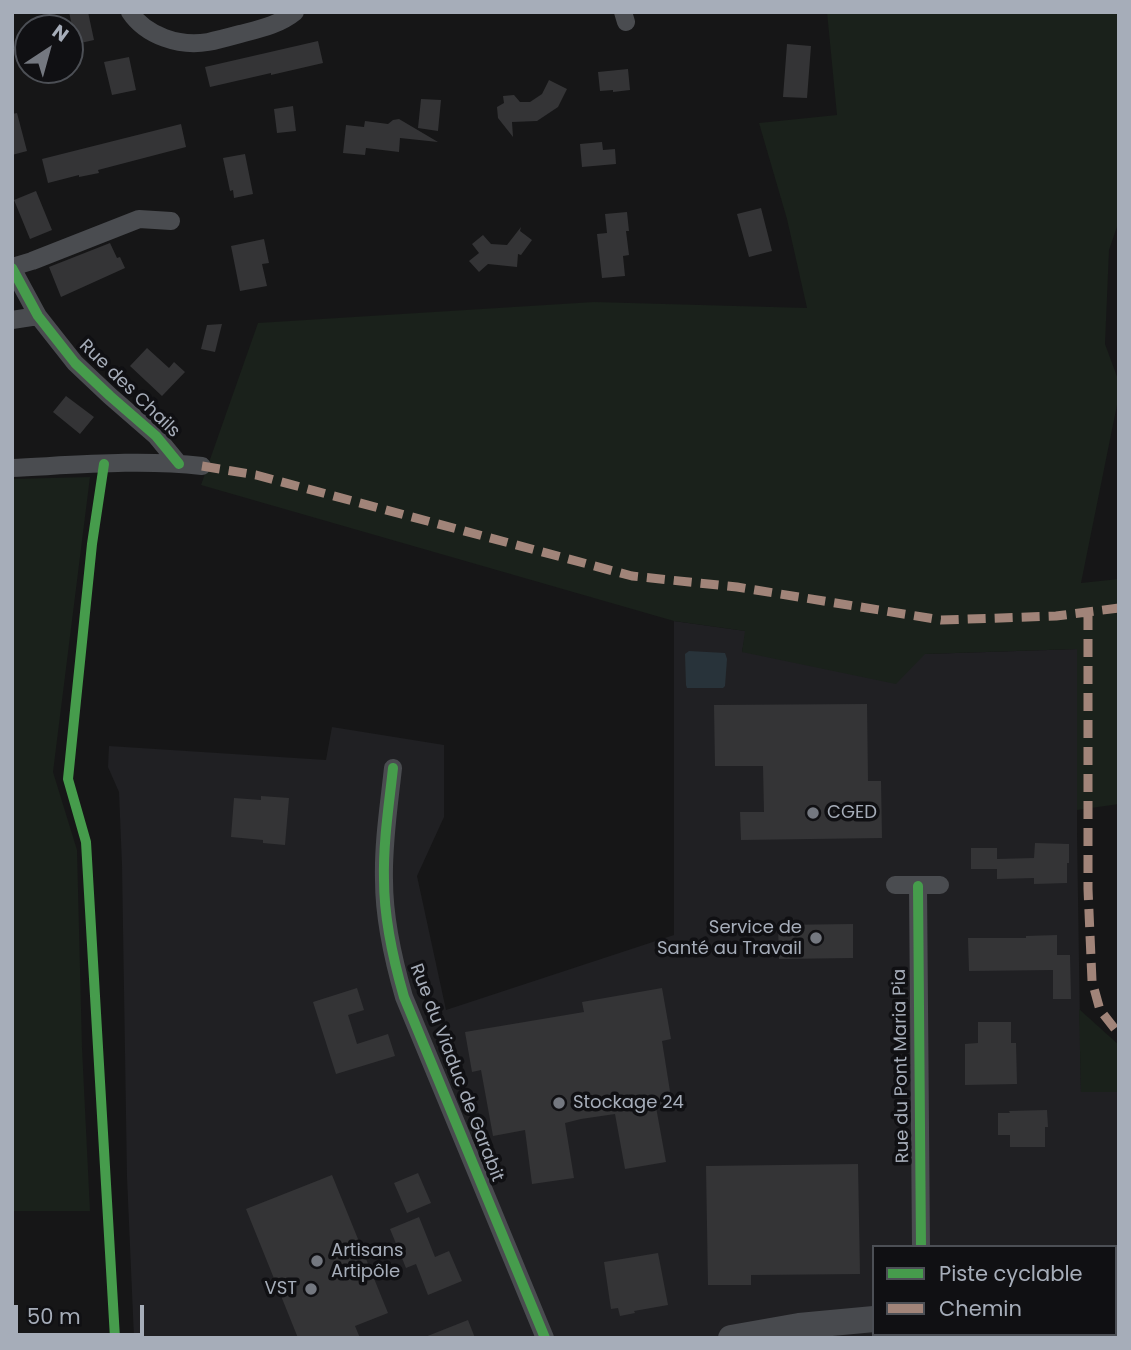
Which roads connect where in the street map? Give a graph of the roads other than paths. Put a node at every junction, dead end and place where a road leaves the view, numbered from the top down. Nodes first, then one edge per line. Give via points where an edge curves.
1 (130, 12) edge
2 (295, 12) edge
3 (171, 221) dead end
4 (12, 267) edge
5 (38, 316) junction
6 (12, 320) edge
7 (179, 464) junction
8 (202, 467) dead end
9 (12, 468) edge
10 (393, 768) dead end
11 (895, 885) dead end
12 (918, 886) junction
13 (940, 886) dead end
14 (921, 1245) edge
15 (872, 1319) edge
16 (545, 1338) edge
17 (731, 1338) edge

1 - 2 street via 155,35 205,43 271,26
3 - 4 street via 139,219
4 - 5 street, Rue des Chails
5 - 6 street
5 - 7 street, Rue des Chails via 75,363 156,436
7 - 8 street
7 - 9 street
10 - 16 street, Rue du Viaduc de Garabit via 384,881 392,956 404,997
11 - 12 street
12 - 13 street
12 - 14 street, Rue du Pont Maria Pia
15 - 17 street

